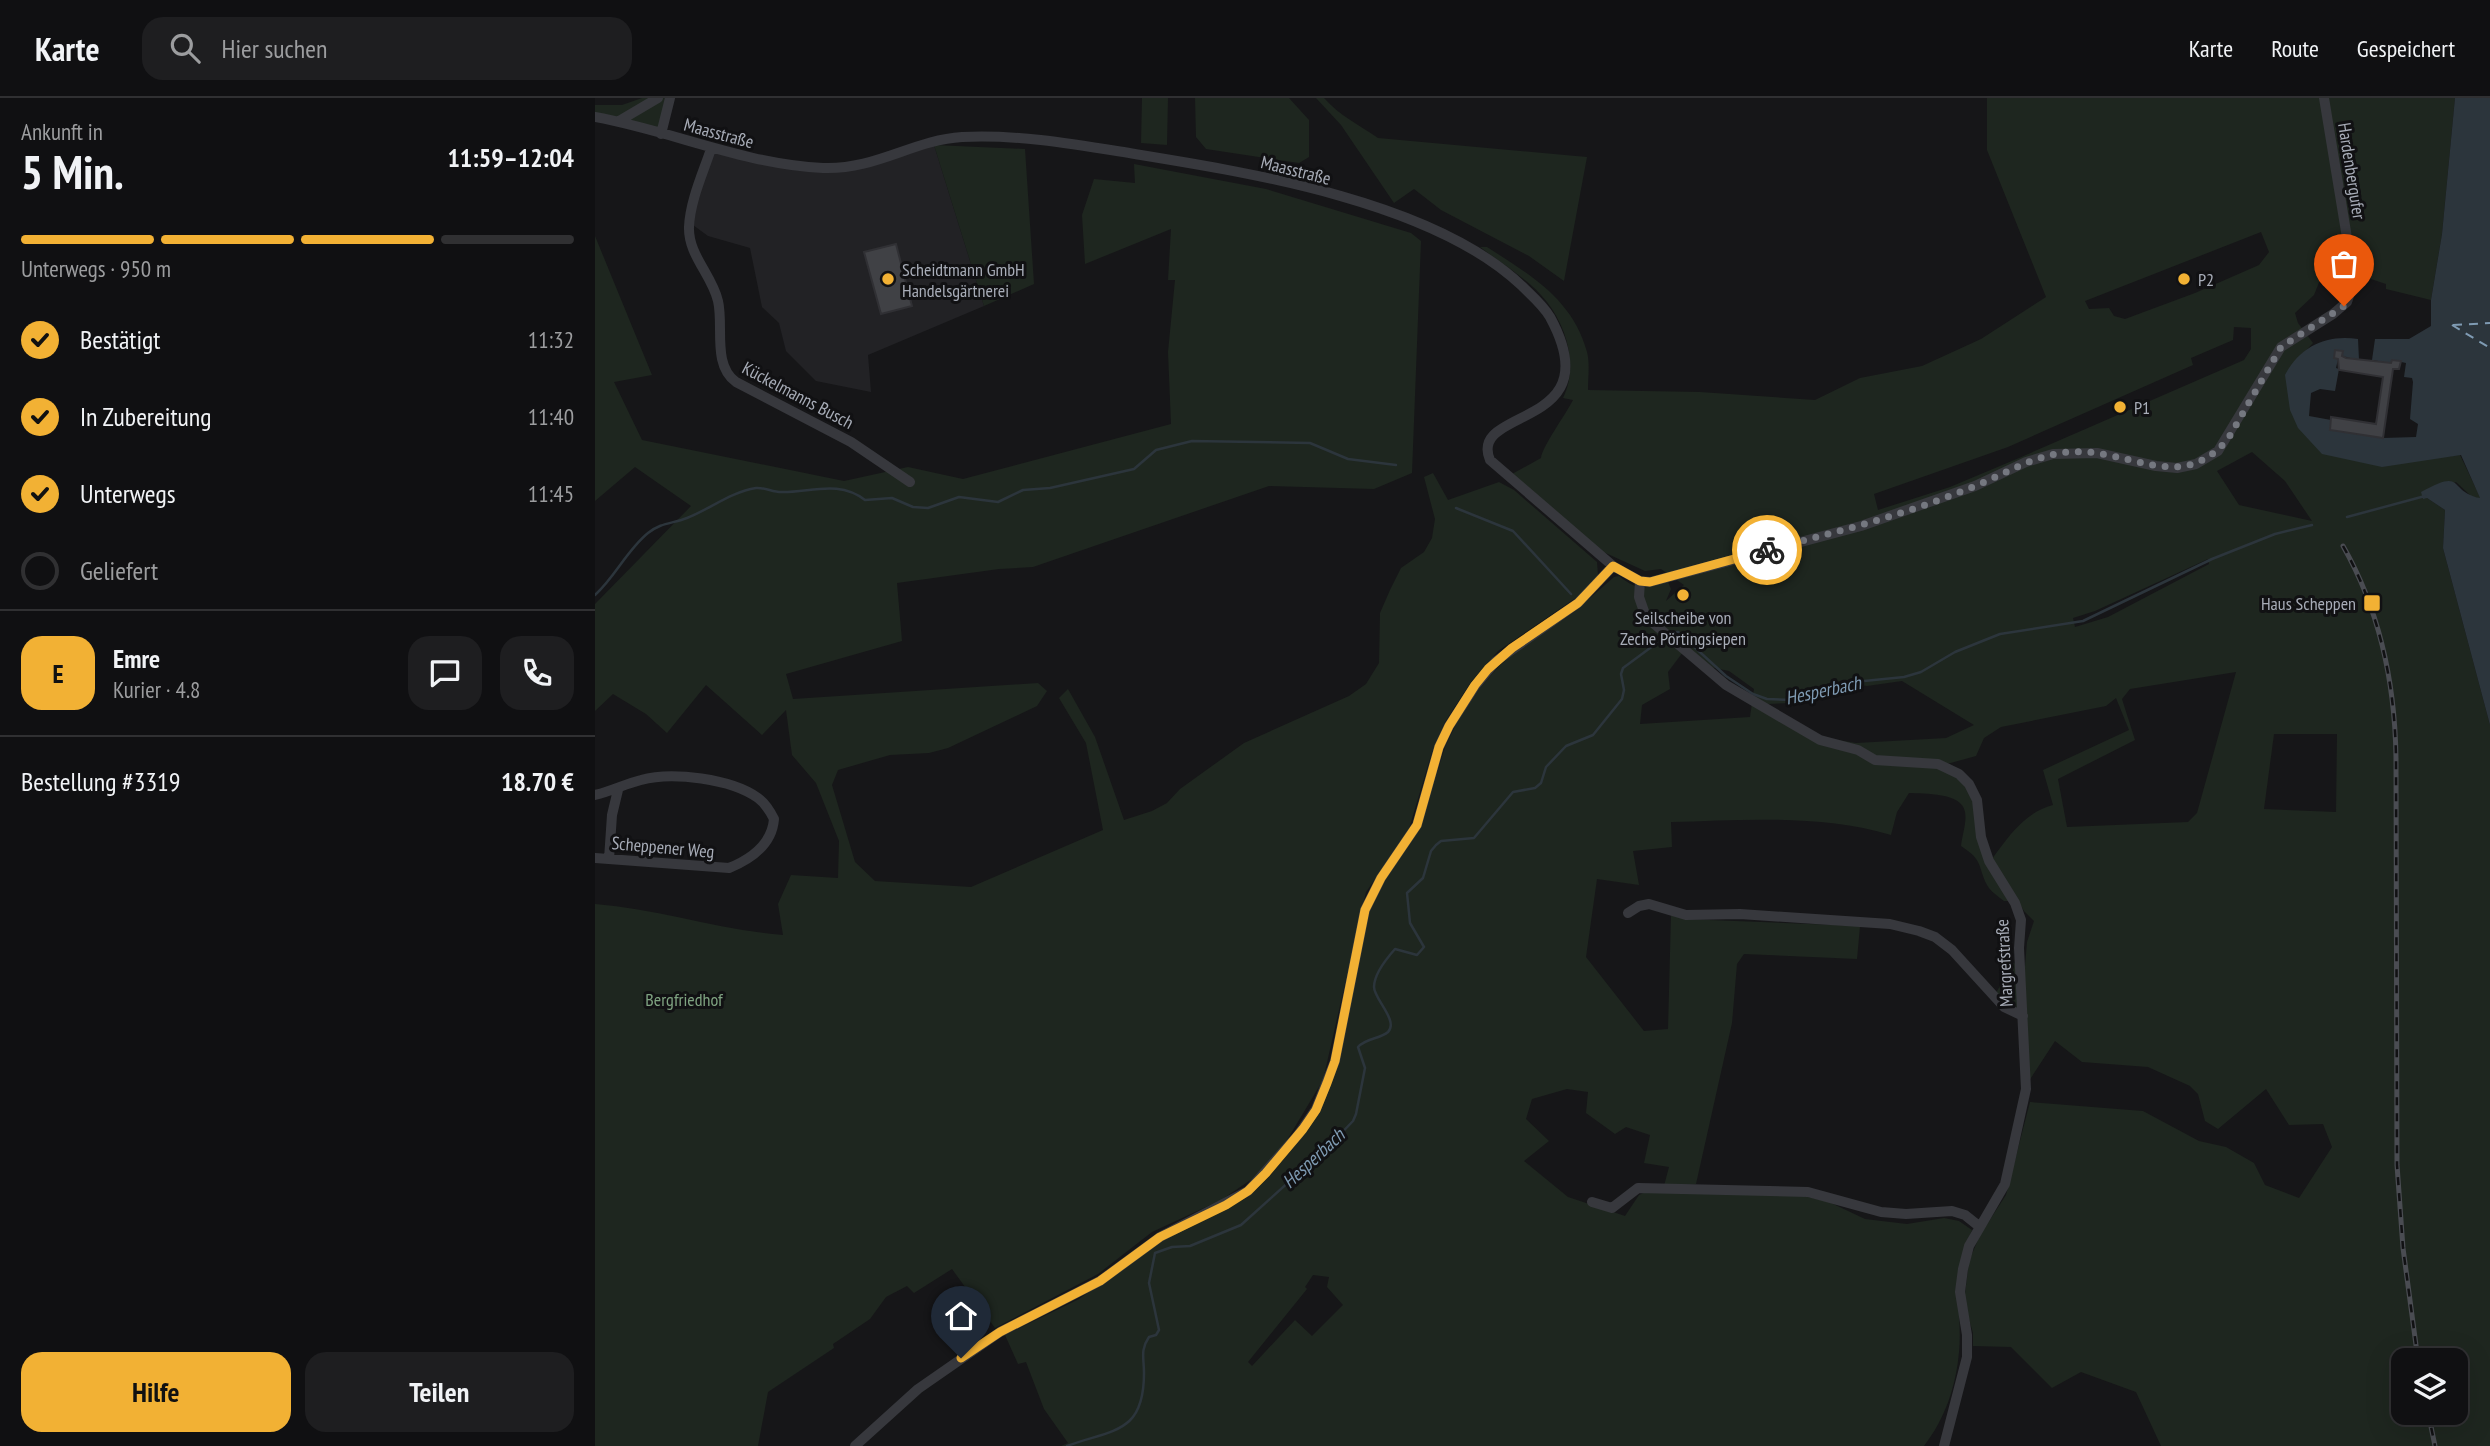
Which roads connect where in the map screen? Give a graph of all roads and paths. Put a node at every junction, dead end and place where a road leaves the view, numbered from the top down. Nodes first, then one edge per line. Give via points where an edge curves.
1 (658, 98) edge
2 (670, 98) edge
3 (2324, 98) edge
4 (595, 117) edge
5 (619, 121) junction
6 (661, 134) junction
7 (711, 149) junction
8 (910, 482) dead end
9 (1613, 566) junction
10 (1640, 581) junction
11 (618, 790) junction
12 (595, 795) edge
13 (595, 858) edge
14 (609, 859) junction
15 (1628, 913) dead end
16 (2023, 1016) junction
17 (1592, 1202) dead end
18 (1980, 1227) junction
19 (855, 1446) edge
20 (1944, 1446) edge

1 - 5 street
2 - 6 street
3 - 10 street, Hardenbergufer via 2351,262 2350,293 2333,314 2281,347 2218,451 2196,464 2177,468 2097,453 2053,454 1861,526
4 - 5 street, Maasstraße
5 - 6 street, Maasstraße
6 - 7 street, Maasstraße
7 - 8 street, Kückelmanns Busch via 691,212 689,236 718,302 726,374 851,442
7 - 9 street, Maasstraße via 821,168 869,164 959,137 1029,139 1301,185 1442,234 1471,248 1518,282 1549,316 1563,349 1566,368 1558,395 1492,437 1487,451 1490,460
9 - 10 street
9 - 19 street via 1578,603 1496,661 1449,726 1417,825 1365,910 1335,1061 1316,1110 1266,1173 1248,1191 1160,1237 1100,1281 1000,1332 918,1389
10 - 16 street, Margrefstraße via 1643,614 1746,698 1821,740 1881,761 1938,764 1969,784 1978,804 1989,861 2021,920
11 - 12 street
11 - 14 street
11 - 14 street, Scheppener Weg via 642,779 694,777 733,786 758,798 774,819 773,830 746,861 729,868
13 - 14 street, Scheppener Weg
15 - 16 street, Margrefstraße via 1649,904 1686,915 1890,924 1919,931 1952,950 2004,1007
16 - 18 street, Margrefstraße via 2026,1089 2020,1122 2005,1184
17 - 18 street via 1612,1208 1638,1188 1808,1192 1881,1212 1952,1211
18 - 20 street, Margrefstraße via 1963,1269 1960,1292 1967,1357

